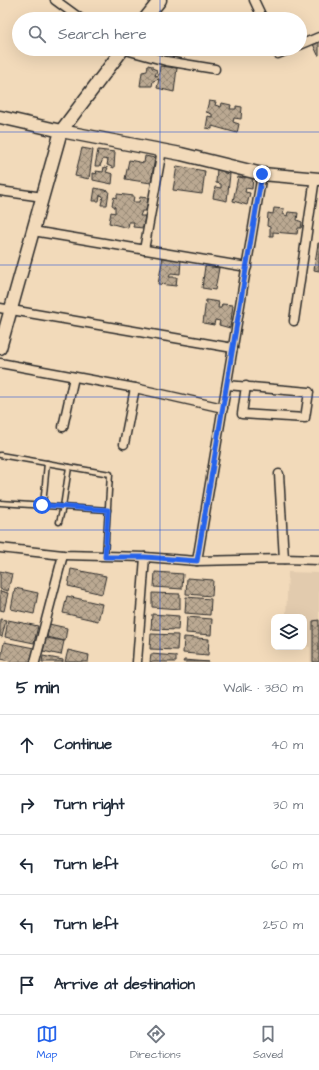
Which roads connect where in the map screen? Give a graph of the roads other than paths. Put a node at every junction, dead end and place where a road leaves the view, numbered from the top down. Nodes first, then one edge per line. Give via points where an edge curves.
1 (55, 0) edge
2 (160, 0) edge
3 (254, 0) edge
4 (71, 12) edge
5 (151, 12) edge
6 (260, 12) edge
7 (319, 37) edge
8 (307, 42) edge
9 (118, 56) edge
10 (148, 56) edge
11 (215, 69) dead end
12 (0, 117) edge
13 (61, 131) junction
14 (162, 150) junction
15 (262, 174) junction
16 (317, 179) edge
17 (0, 191) edge
18 (43, 197) junction
19 (33, 231) junction
20 (144, 250) junction
21 (247, 267) junction
22 (6, 309) edge
23 (294, 321) dead end
24 (0, 348) edge
25 (233, 348) junction
26 (0, 363) edge
27 (74, 377) junction
28 (227, 385) junction
29 (246, 386) junction
30 (135, 388) junction
31 (223, 408) junction
32 (63, 427) dead end
33 (124, 444) dead end
34 (0, 455) edge
35 (47, 463) junction
36 (69, 467) junction
37 (279, 474) dead end
38 (0, 503) edge
39 (42, 505) junction
40 (63, 507) junction
41 (108, 510) junction
42 (59, 522) dead end
43 (0, 548) edge
44 (63, 555) junction
45 (105, 557) junction
46 (145, 557) junction
47 (284, 559) junction
48 (319, 560) edge
49 (197, 561) junction
50 (35, 662) edge
51 (137, 662) edge

1 - 4 street
2 - 5 street
3 - 6 street
7 - 8 street
9 - 13 street
10 - 11 street
12 - 13 street
13 - 14 street
13 - 18 street
14 - 15 street
14 - 20 street
15 - 16 street
15 - 21 street
16 - 23 street
17 - 18 street
18 - 19 street
19 - 20 street
19 - 22 street
20 - 21 street
21 - 25 street
22 - 24 street
22 - 25 street
25 - 28 street
26 - 27 street
27 - 30 street
27 - 32 street
28 - 29 street
28 - 31 street
29 - 29 street via 309,392 305,418 242,414
30 - 31 street
30 - 33 street
31 - 49 street
34 - 35 lane
35 - 36 lane
35 - 39 lane
36 - 40 lane
36 - 41 lane via 110,474
37 - 47 street
38 - 39 lane
39 - 40 lane
40 - 41 lane
40 - 42 lane
41 - 45 lane
43 - 44 street
44 - 45 street
44 - 50 street
45 - 46 street
46 - 49 street
46 - 51 street
47 - 48 street
47 - 49 street

